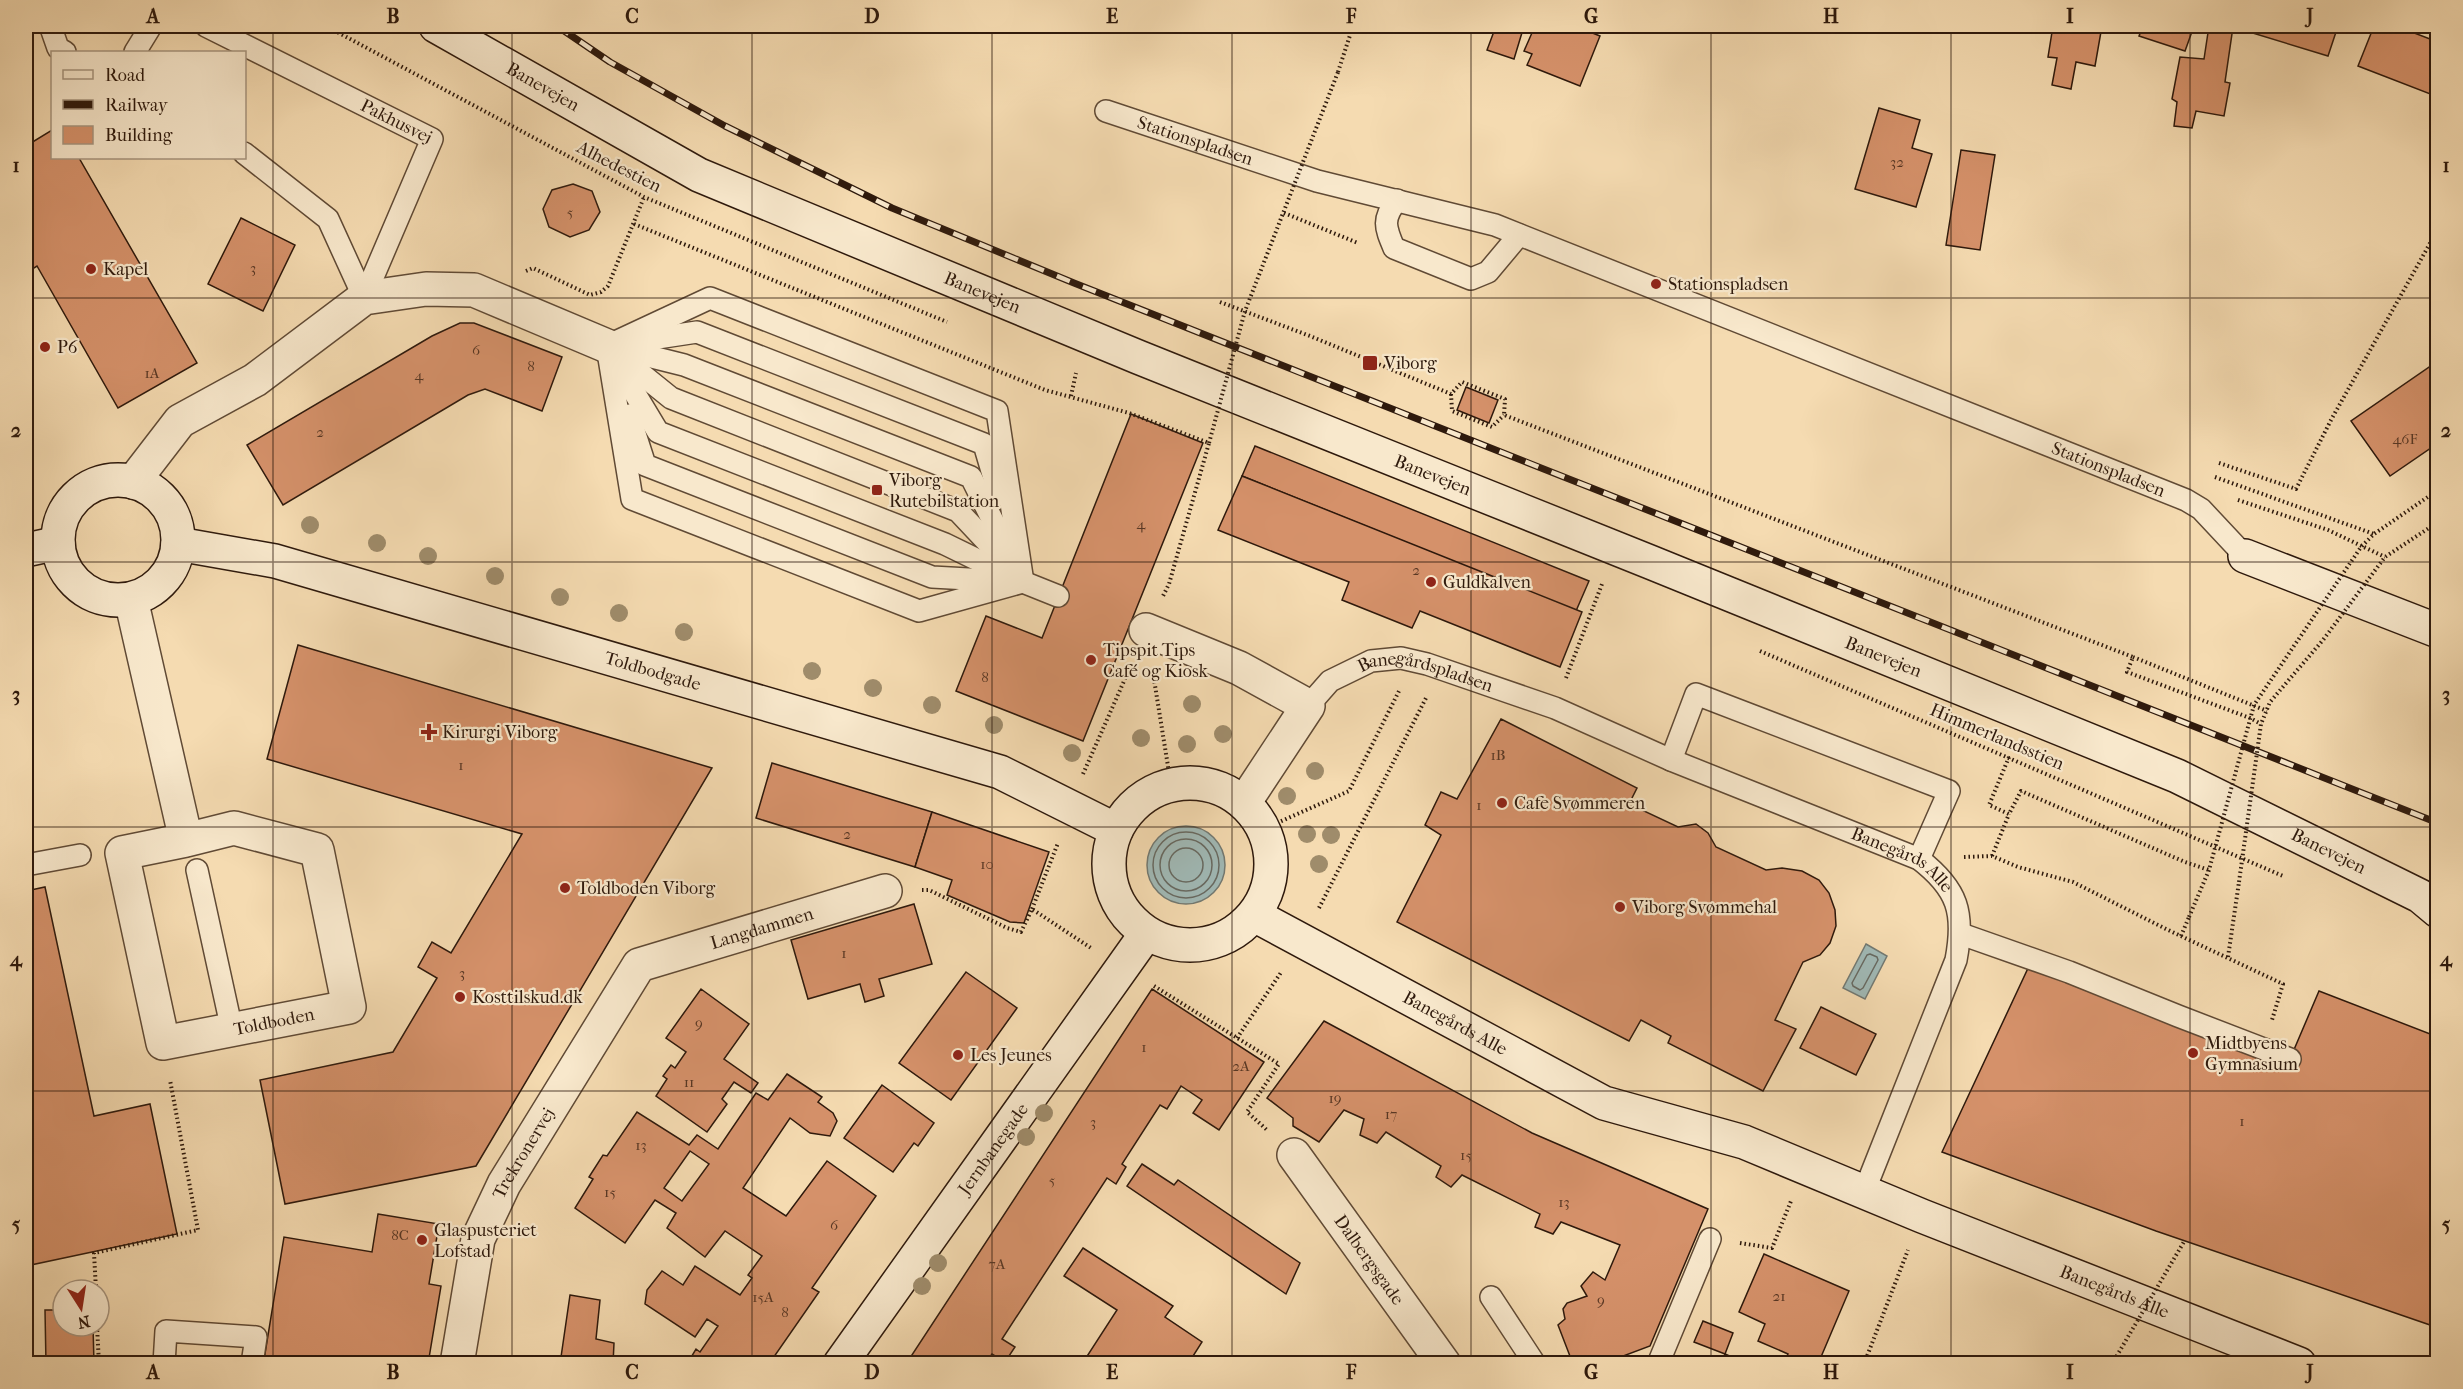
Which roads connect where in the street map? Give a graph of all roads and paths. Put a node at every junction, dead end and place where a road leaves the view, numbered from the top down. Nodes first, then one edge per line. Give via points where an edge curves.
1 (50, 26) edge
2 (151, 26) edge
3 (207, 26) edge
4 (326, 26) edge
5 (436, 26) edge
6 (1353, 26) edge
7 (63, 51) edge
8 (136, 51) edge
9 (26, 102) edge
10 (30, 105) dead end
11 (1106, 111) dead end
12 (246, 155) edge
13 (644, 197) junction
14 (1397, 200) junction
15 (1284, 213) junction
16 (634, 224) junction
17 (2438, 229) edge
18 (1519, 235) junction
19 (1357, 244) dead end
20 (474, 290) junction
21 (364, 298) junction
22 (1220, 302) dead end
23 (912, 308) dead end
24 (1245, 311) junction
25 (607, 346) junction
26 (1076, 373) dead end
27 (1451, 394) junction
28 (1071, 396) junction
29 (1504, 415) junction
30 (1209, 443) junction
31 (2219, 463) dead end
32 (2214, 477) dead end
33 (133, 482) junction
34 (2438, 490) edge
35 (2230, 497) dead end
36 (2438, 522) edge
37 (2374, 534) junction
38 (58, 543) junction
39 (178, 544) junction
40 (2361, 547) junction
41 (26, 550) edge
42 (2245, 556) joint
43 (2385, 558) junction
44 (1603, 580) dead end
45 (1023, 582) junction
46 (1169, 584) dead end
47 (1059, 596) dead end
48 (131, 599) junction
49 (1138, 628) junction
50 (2438, 631) edge
51 (1755, 648) dead end
52 (2133, 657) junction
53 (1414, 662) junction
54 (1440, 670) junction
55 (2254, 705) junction
56 (1308, 706) junction
57 (1555, 708) junction
58 (2266, 711) junction
59 (2250, 718) junction
60 (2261, 724) junction
61 (2008, 757) junction
62 (1671, 760) junction
63 (1171, 785) junction
64 (1244, 803) junction
65 (1072, 808) junction
66 (2009, 814) junction
67 (1264, 829) junction
68 (1116, 830) junction
69 (80, 855) dead end
70 (192, 855) junction
71 (1992, 856) junction
72 (1919, 859) junction
73 (26, 865) edge
74 (2209, 870) junction
75 (2283, 876) dead end
76 (928, 890) dead end
77 (885, 891) dead end
78 (1032, 909) junction
79 (2438, 911) edge
80 (1256, 916) junction
81 (1146, 934) junction
82 (1961, 934) junction
83 (2181, 936) junction
84 (1303, 940) junction
85 (2228, 957) junction
86 (639, 965) joint
87 (1122, 967) junction
88 (2270, 1026) dead end
89 (232, 1030) junction
90 (1237, 1038) junction
91 (163, 1043) junction
92 (2290, 1059) dead end
93 (1294, 1155) joint
94 (1804, 1168) junction
95 (1864, 1192) junction
96 (1922, 1216) junction
97 (1710, 1239) joint
98 (2185, 1240) dead end
99 (95, 1278) edge
100 (1491, 1297) dead end
101 (98, 1338) edge
102 (99, 1364) edge
103 (164, 1364) edge
104 (252, 1364) edge
105 (457, 1364) edge
106 (840, 1364) edge
107 (1444, 1364) edge
108 (1535, 1364) edge
109 (1658, 1364) edge
110 (1864, 1364) edge
111 (2112, 1364) edge
112 (2298, 1364) edge

1 - 7 lane via 58,48
2 - 8 lane
3 - 21 lane, Pakhusvej via 432,139
4 - 13 path, Alhedestien
5 - 79 street, Banevejen via 699,175 1138,357 2177,776 2420,896
6 - 15 path, bridge
9 - 10 path
11 - 14 lane, Stationspladsen via 1317,181
12 - 21 lane via 328,219
13 - 16 path
13 - 23 path, Alhedestien
14 - 18 lane, Stationspladsen via 1496,225
14 - 18 lane via 1389,210 1385,228 1394,248 1471,279 1488,272
15 - 19 path
15 - 24 path, bridge
16 - 20 path via 608,286 601,292 590,295 532,268
16 - 28 path via 1034,386
17 - 31 path via 2296,489
18 - 42 lane, Stationspladsen via 2186,500 2201,509
20 - 21 street, Pakhusvej via 426,289
20 - 25 street, Pakhusvej
21 - 33 street, Pakhusvej via 255,380 180,421
22 - 24 path
24 - 27 path
24 - 30 path, bridge
25 - 45 lane via 671,398 958,511
25 - 45 lane via 658,432 945,544
25 - 45 lane via 684,365 971,477
25 - 45 lane via 645,465 932,577
25 - 45 lane via 697,332 984,444
25 - 45 lane via 632,498 919,611
25 - 45 lane via 710,298 997,411
26 - 28 path
27 - 29 path via 1452,411 1492,428
27 - 29 path via 1462,382 1483,390 1505,399
28 - 30 path
29 - 52 path
30 - 46 path
32 - 37 path
33 - 38 street via 111,480 89,487 72,501 61,521
33 - 39 street via 152,490 167,505 176,523
34 - 37 path, bridge
35 - 40 path via 2328,530
36 - 43 path, bridge
37 - 40 path, bridge
38 - 41 street
38 - 48 street via 64,568 81,588 105,599
39 - 48 street via 171,568 154,588
39 - 65 street, Toldbodgade via 275,561 1000,772
40 - 43 path
40 - 55 path, bridge
42 - 50 street
43 - 58 path, bridge
44 - 57 path
45 - 47 lane
48 - 70 street
49 - 56 street via 1239,668
49 - 63 path
49 - 65 path
51 - 61 path, Himmerlandsstien
52 - 55 path
52 - 59 path via 2127,672
53 - 54 lane, Banegårdspladsen
53 - 56 lane, Banegårdspladsen via 1401,658 1371,661 1330,681
53 - 67 path via 1349,791
54 - 57 lane, Banegårdspladsen
54 - 84 path
55 - 58 path, bridge
55 - 59 path, bridge
56 - 64 street, Banegårdspladsen
57 - 62 lane, Banegårds Alle
58 - 60 path, bridge
59 - 60 path, bridge
59 - 74 path, bridge
60 - 85 path, bridge
61 - 66 path via 1989,805
61 - 75 path, Himmerlandsstien
62 - 72 lane, Banegårds Alle
62 - 72 lane via 1696,694 1950,791
63 - 64 street via 1210,785
63 - 68 street via 1148,794 1129,810
64 - 67 street
65 - 68 street, Toldbodgade
65 - 78 path
66 - 71 path
66 - 74 path via 2021,791
67 - 80 street via 1271,847 1272,873
68 - 81 street via 1108,859 1111,888 1125,914
69 - 73 lane
70 - 89 lane
70 - 89 street, Toldboden via 234,828 317,850 349,1007
70 - 91 street, Toldboden via 122,853
71 - 72 path
71 - 83 path via 2073,882
72 - 82 lane, Banegårds Alle via 1939,875 1955,897
74 - 83 path, bridge
76 - 78 path via 1021,932
77 - 86 street, Langdammen
78 - 87 path
80 - 81 street via 1228,938 1201,946 1172,945
80 - 84 street, Banegårds Alle
81 - 87 street, Jernbanegade
82 - 92 lane
82 - 95 lane, Banegårds Alle via 1956,960
83 - 85 path
84 - 90 path
84 - 94 street, Banegårds Alle via 1604,1104 1744,1142
85 - 88 path via 2283,984
86 - 105 street, Trekronervej via 504,1184 478,1239
87 - 90 path
87 - 106 street, Jernbanegade
89 - 91 street, Toldboden
90 - 93 path via 1279,1064 1247,1112
91 - 99 path via 198,1230 94,1253
93 - 107 street, Dalbergsgade
94 - 95 street, Banegårds Alle
94 - 97 path via 1772,1248
95 - 96 street, Banegårds Alle
96 - 110 path
96 - 112 street, Banegårds Alle
97 - 109 lane
98 - 111 path, bridge
100 - 108 lane
101 - 102 path
103 - 104 lane via 166,1331 256,1337

